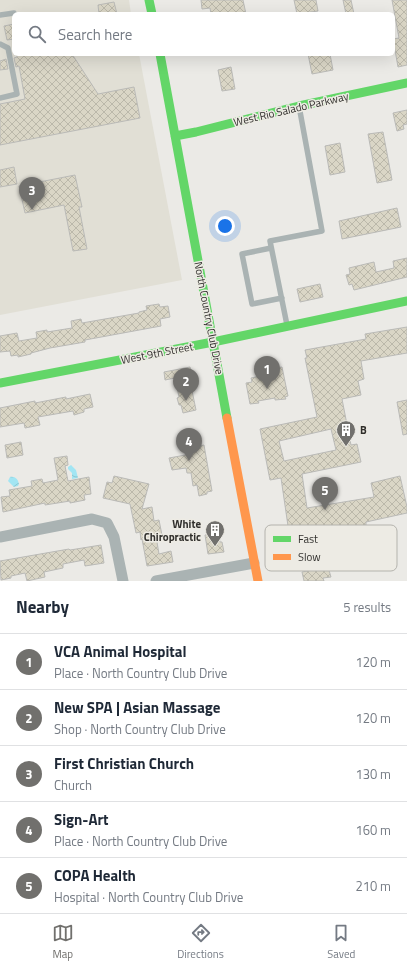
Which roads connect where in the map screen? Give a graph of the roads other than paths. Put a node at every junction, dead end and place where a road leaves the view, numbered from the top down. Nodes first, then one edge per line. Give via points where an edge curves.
1 (149, 0) edge
2 (152, 12) edge
3 (12, 13) edge
4 (0, 15) edge
5 (0, 44) edge
6 (160, 56) edge
7 (407, 83) edge
8 (0, 98) edge
9 (299, 106) junction
10 (175, 136) junction
11 (271, 248) junction
12 (282, 298) junction
13 (407, 301) edge
14 (287, 327) junction
15 (214, 342) junction
16 (0, 383) edge
17 (0, 537) edge
18 (254, 563) junction
19 (123, 581) edge
20 (156, 581) edge
21 (258, 581) edge

1 - 2 main road
3 - 4 lane
5 - 8 lane via 8,48 17,94
6 - 10 main road, North Country Club Drive
7 - 9 main road, West Rio Salado Parkway
9 - 10 main road, West Rio Salado Parkway
9 - 11 lane via 322,231 270,241
10 - 15 main road, North Country Club Drive
11 - 12 lane
11 - 12 lane via 242,254 252,304
12 - 14 lane
13 - 14 main road, West 9th Street
14 - 15 main road, West 9th Street
15 - 16 main road, West 9th Street
15 - 18 main road, North Country Club Drive
17 - 19 street via 92,519 107,523 114,537
18 - 20 street
18 - 21 main road, North Country Club Drive

